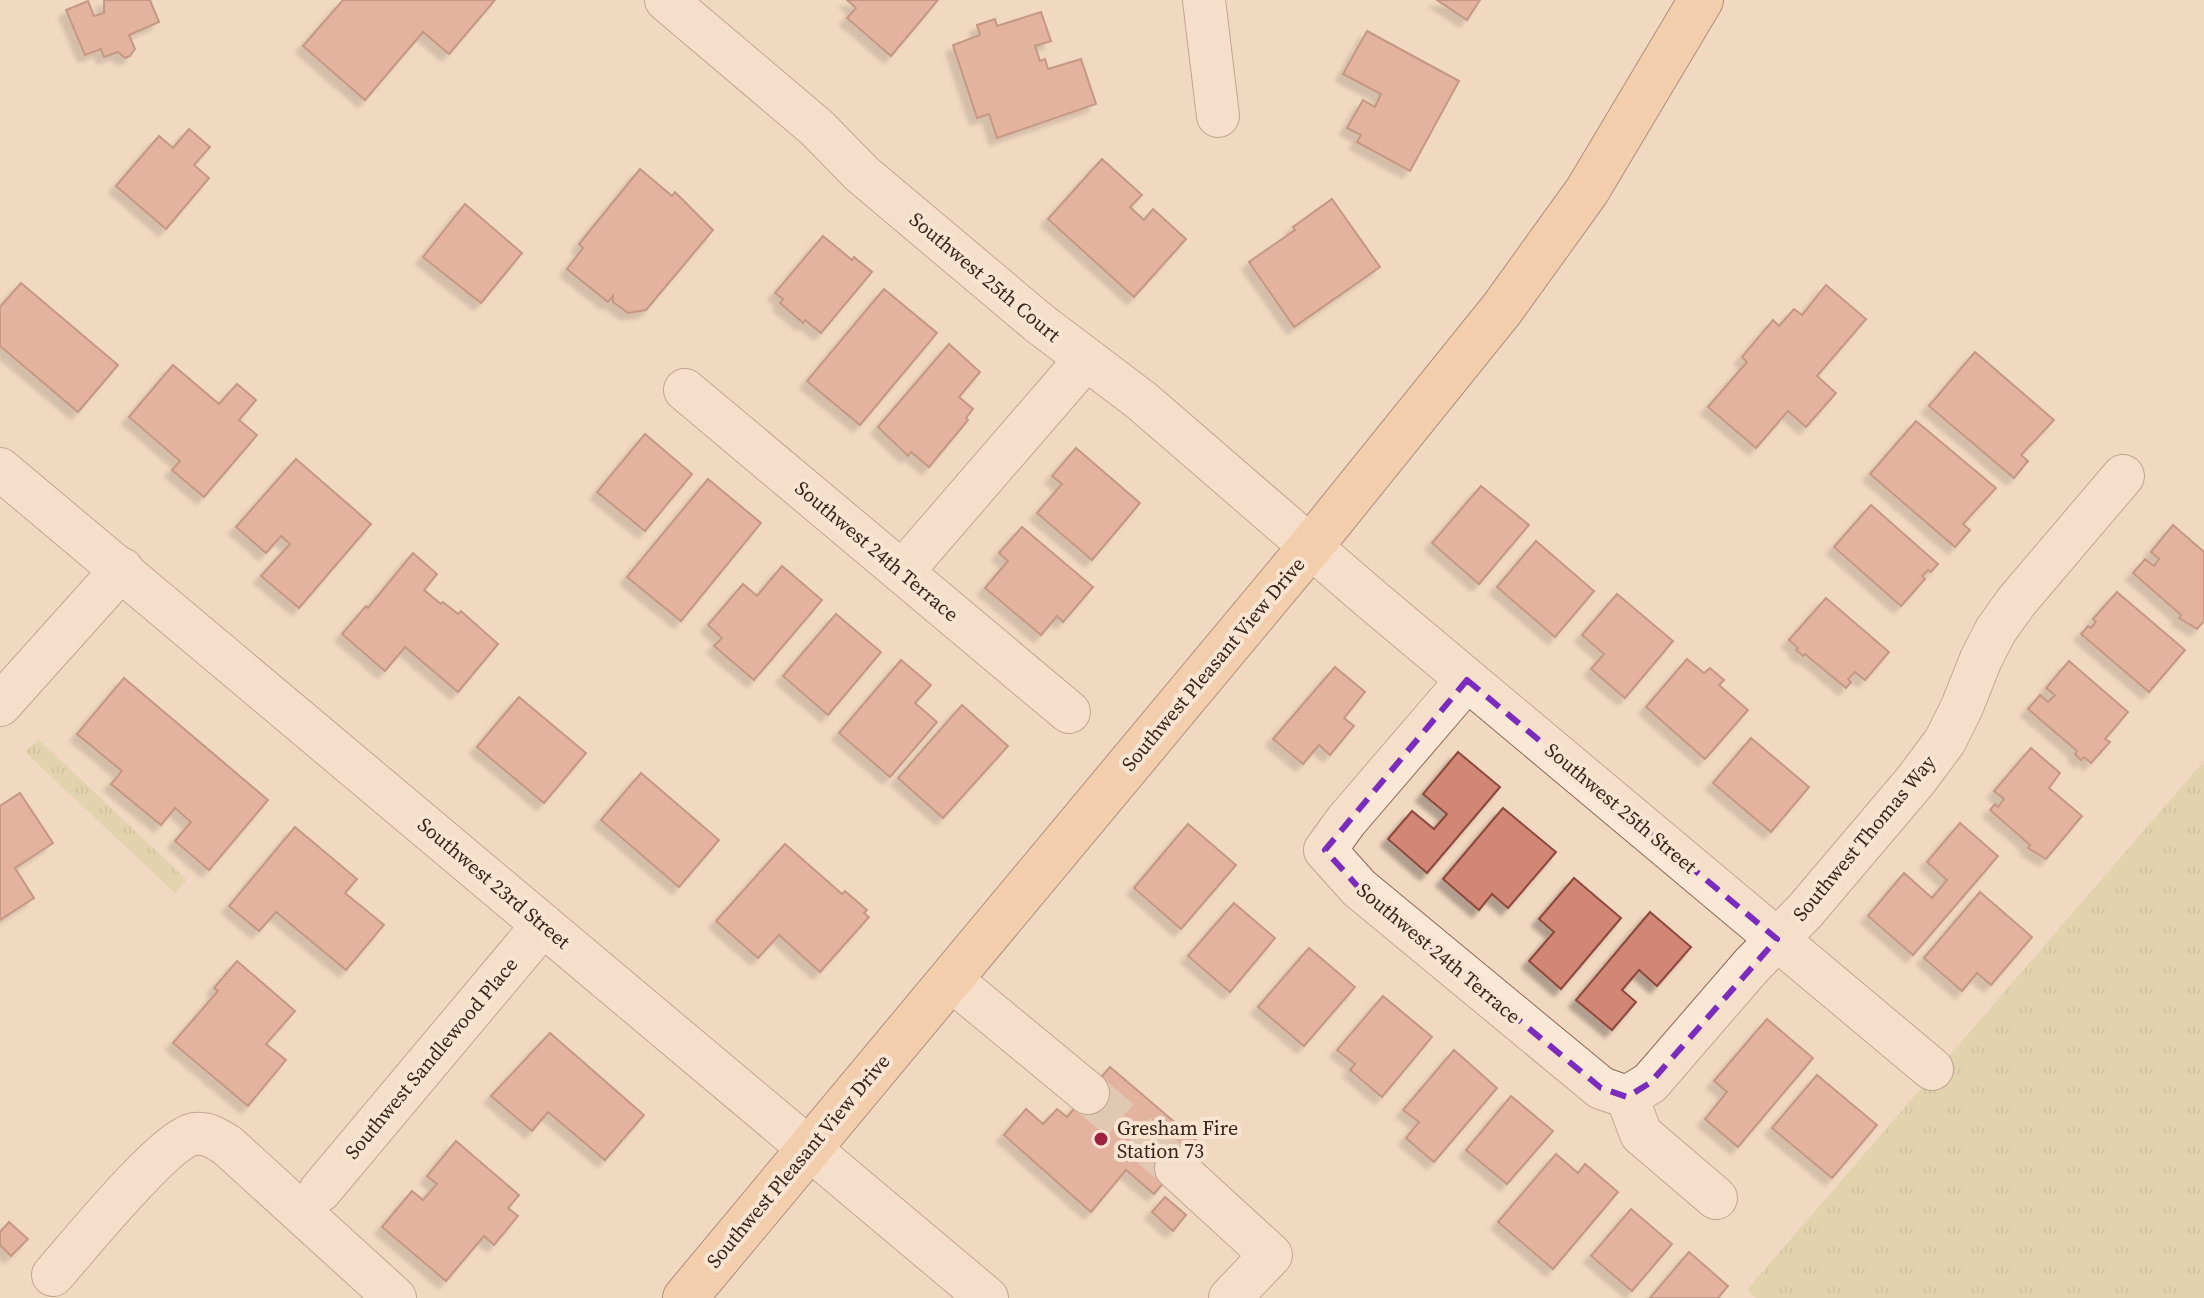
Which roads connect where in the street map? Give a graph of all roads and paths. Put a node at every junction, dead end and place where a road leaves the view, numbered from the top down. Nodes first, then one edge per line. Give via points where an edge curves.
1 (666, 0) edge
2 (1204, 0) edge
3 (1701, 0) edge
4 (1218, 116) dead end
5 (1086, 359) junction
6 (685, 390) dead end
7 (0, 469) edge
8 (2123, 476) dead end
9 (1311, 546) junction
10 (122, 569) junction
11 (902, 572) junction
12 (1467, 680) junction
13 (0, 705) edge
14 (1069, 712) dead end
15 (543, 925) junction
16 (1777, 939) junction
17 (950, 979) junction
18 (1932, 1069) dead end
19 (1088, 1093) tunnel mouth
20 (1627, 1097) junction
21 (808, 1149) junction
22 (1176, 1168) tunnel mouth
23 (320, 1191) dead end
24 (1716, 1198) dead end
25 (53, 1275) dead end
26 (395, 1298) edge
27 (685, 1298) edge
28 (987, 1298) edge
29 (1230, 1298) edge

1 - 5 street, Southwest 25th Court via 817,128 862,174
2 - 4 street
3 - 9 main road, Southwest Pleasant View Drive via 1628,127 1547,248
5 - 9 street, Southwest 25th Court
5 - 11 street
6 - 11 street, Southwest 24th Terrace
7 - 10 street, Southwest 23rd Street
8 - 16 street, Southwest Thomas Way via 1996,630 1945,741 1916,780
9 - 12 street, Southwest 25th Street
9 - 17 main road, Southwest Pleasant View Drive
10 - 13 street
10 - 15 street, Southwest 23rd Street
11 - 14 street, Southwest 24th Terrace
12 - 16 street, Southwest 25th Street
12 - 20 street, Southwest 24th Terrace via 1325,850 1359,888 1601,1088
15 - 21 street, Southwest 23rd Street
15 - 23 street, Southwest Sandlewood Place
16 - 18 street, Southwest 25th Street
16 - 20 street, Southwest Thomas Way via 1650,1083
17 - 19 street
17 - 21 main road, Southwest Pleasant View Drive
20 - 24 street via 1641,1134
21 - 27 main road, Southwest Pleasant View Drive
21 - 28 street, Southwest 23rd Street
22 - 29 street via 1271,1255
25 - 26 street via 169,1150 192,1134 208,1134 228,1146

